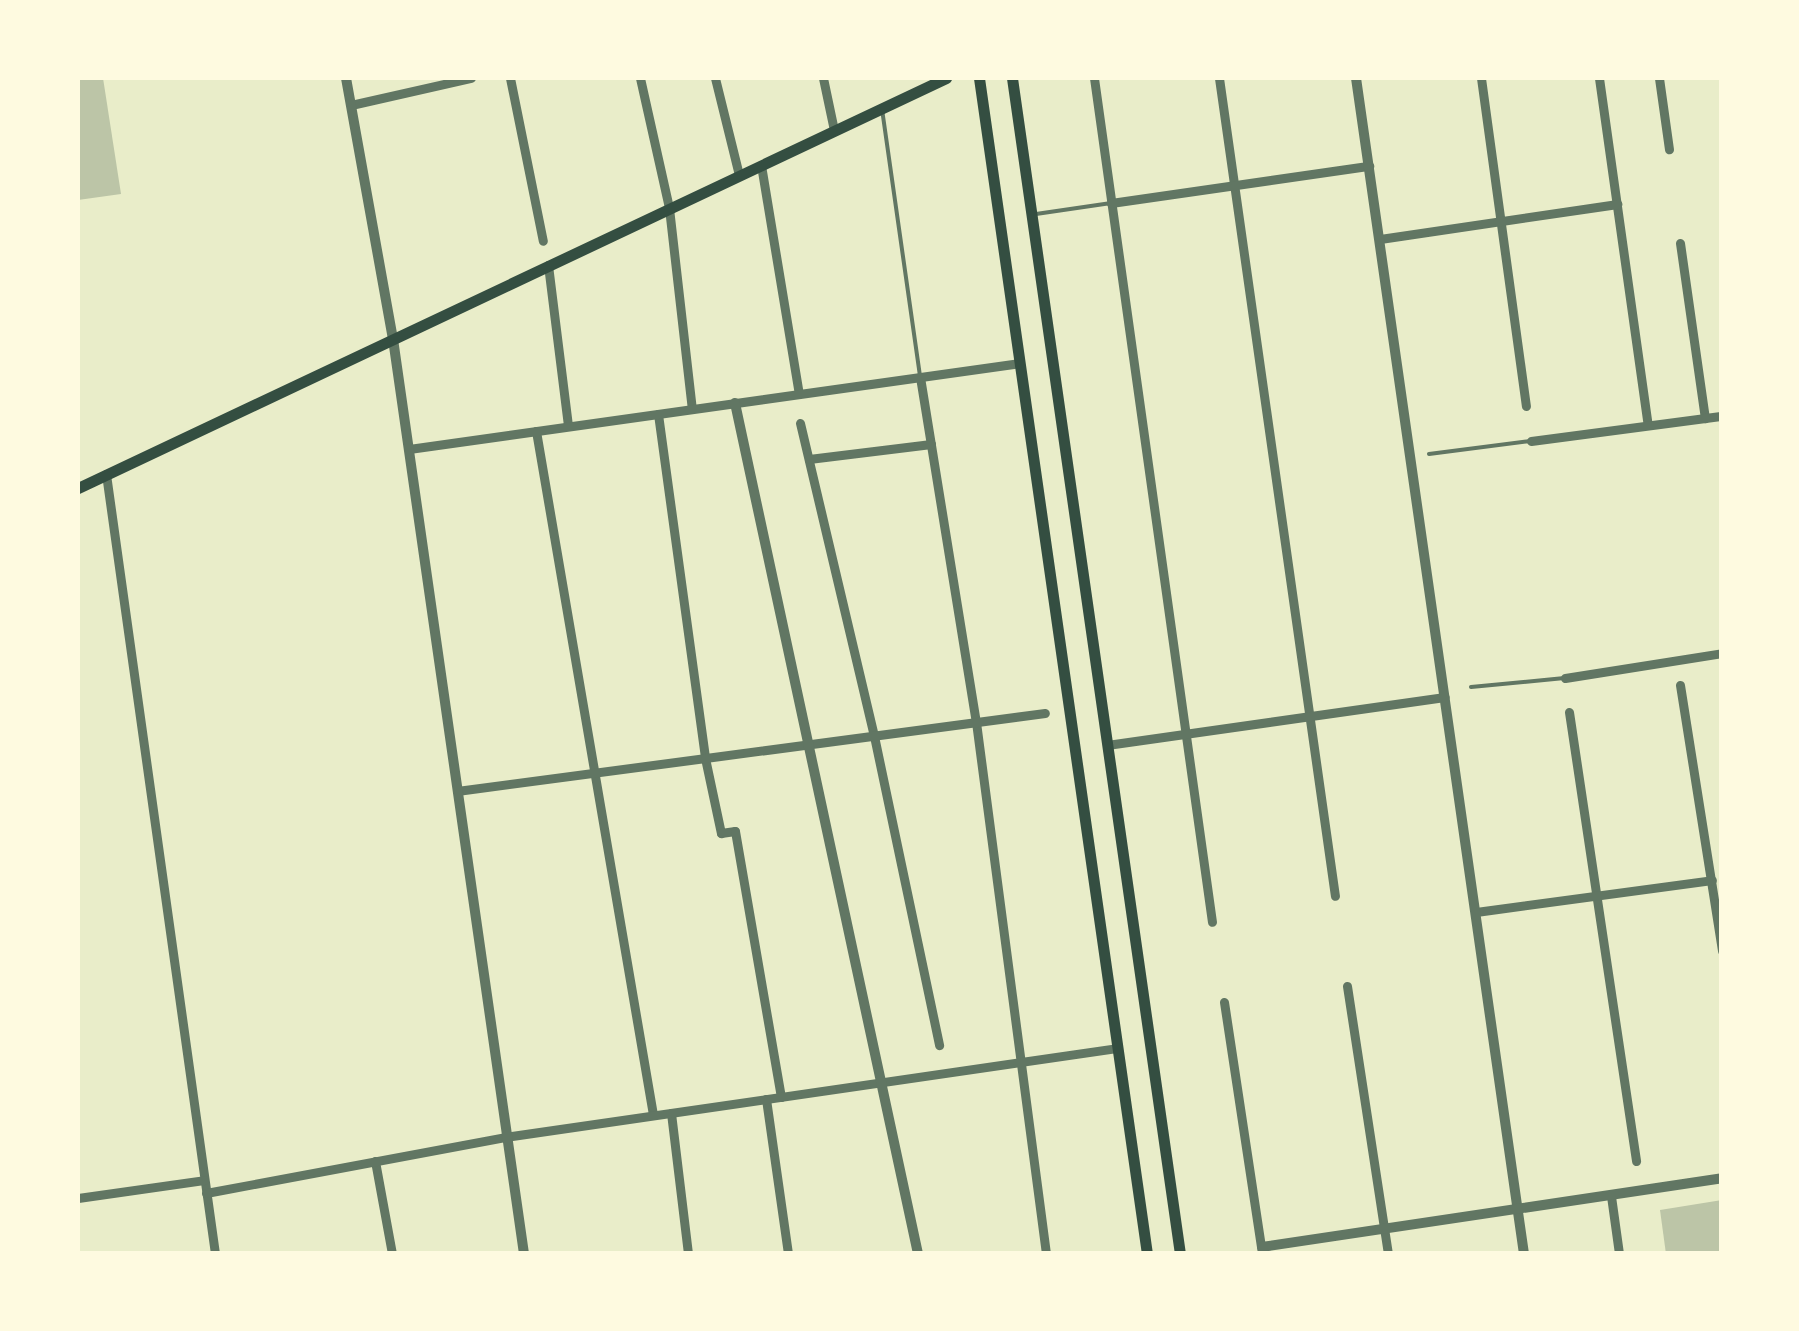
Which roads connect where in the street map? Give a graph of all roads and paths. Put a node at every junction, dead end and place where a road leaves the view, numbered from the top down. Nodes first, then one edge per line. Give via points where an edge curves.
1 (346, 78) edge
2 (470, 78) edge
3 (510, 78) edge
4 (640, 78) edge
5 (715, 78) edge
6 (823, 78) edge
7 (946, 78) edge
8 (979, 78) edge
9 (1012, 78) edge
10 (1094, 78) edge
11 (1219, 78) edge
12 (1356, 78) edge
13 (1481, 78) edge
14 (1599, 78) edge
15 (1659, 78) edge
16 (351, 105) junction
17 (882, 108) junction
18 (834, 130) junction
19 (1670, 149) dead end
20 (760, 165) junction
21 (1369, 166) junction
22 (739, 175) junction
23 (1233, 184) junction
24 (1111, 203) junction
25 (1616, 204) junction
26 (669, 208) junction
27 (1031, 214) junction
28 (1501, 221) junction
29 (1380, 239) junction
30 (542, 241) dead end
31 (1680, 243) dead end
32 (548, 265) junction
33 (393, 338) junction
34 (1020, 363) junction
35 (920, 377) junction
36 (799, 394) junction
37 (734, 403) junction
38 (1526, 406) dead end
39 (692, 409) junction
40 (658, 414) junction
41 (1722, 416) edge
42 (1705, 418) junction
43 (800, 423) dead end
44 (568, 426) junction
45 (1648, 426) junction
46 (536, 431) junction
47 (1531, 441) joint
48 (931, 444) junction
49 (410, 448) junction
50 (1429, 454) dead end
51 (809, 459) junction
52 (106, 474) junction
53 (78, 488) edge
54 (1722, 653) edge
55 (1564, 678) joint
56 (1680, 685) dead end
57 (1471, 688) dead end
58 (1445, 697) junction
59 (1569, 712) dead end
60 (1045, 713) dead end
61 (1310, 714) junction
62 (976, 722) junction
63 (1188, 731) junction
64 (874, 736) junction
65 (808, 744) junction
66 (1107, 745) junction
67 (705, 758) junction
68 (596, 772) junction
69 (457, 790) junction
70 (1712, 880) junction
71 (1599, 894) junction
72 (1335, 896) dead end
73 (1476, 912) junction
74 (1212, 922) dead end
75 (1722, 951) edge
76 (1347, 986) dead end
77 (1224, 1002) dead end
78 (940, 1045) dead end
79 (1117, 1048) junction
80 (1022, 1062) junction
81 (880, 1082) junction
82 (781, 1097) junction
83 (766, 1099) junction
84 (670, 1113) junction
85 (654, 1116) junction
86 (504, 1137) junction
87 (374, 1161) junction
88 (1636, 1161) dead end
89 (1722, 1178) edge
90 (204, 1180) junction
91 (206, 1193) junction
92 (1611, 1196) junction
93 (78, 1198) edge
94 (1518, 1208) junction
95 (1384, 1228) junction
96 (1262, 1250) edge
97 (215, 1254) edge
98 (392, 1254) edge
99 (524, 1254) edge
100 (688, 1254) edge
101 (788, 1254) edge
102 (918, 1254) edge
103 (1046, 1254) edge
104 (1146, 1254) edge
105 (1180, 1254) edge
106 (1388, 1254) edge
107 (1524, 1254) edge
108 (1619, 1254) edge

1 - 16 street
2 - 16 street
3 - 30 street
4 - 26 street
5 - 22 street
6 - 18 street
7 - 17 main road
8 - 34 main road
9 - 27 main road
10 - 24 street
11 - 23 street
12 - 21 street
13 - 28 street
14 - 25 street
15 - 19 street
16 - 33 street
17 - 18 main road
17 - 35 lane
18 - 20 main road
20 - 22 main road
20 - 36 street
21 - 23 street
21 - 29 street
22 - 26 main road
23 - 24 street
23 - 61 street
24 - 27 lane
24 - 63 street
25 - 28 street
25 - 45 street
26 - 32 main road
26 - 39 street
27 - 66 main road
28 - 29 street
28 - 38 street
29 - 58 street
31 - 42 street
32 - 33 main road
32 - 44 street
33 - 49 street
33 - 52 main road
34 - 35 street
34 - 79 main road
35 - 36 street
35 - 48 street
36 - 37 street
37 - 39 street
37 - 65 street
39 - 40 street
40 - 44 street
40 - 67 street
41 - 42 street
42 - 45 street
43 - 51 street
44 - 46 street
45 - 47 street
46 - 49 street
46 - 68 street
47 - 50 lane
48 - 51 street
48 - 62 street
49 - 69 street
51 - 64 street
52 - 53 main road
52 - 90 street
54 - 55 street
55 - 57 lane
56 - 70 street
58 - 61 street
58 - 73 street
59 - 71 street
60 - 62 street
61 - 63 street
61 - 72 street
62 - 64 street
62 - 80 street
63 - 66 street
63 - 74 street
64 - 65 street
64 - 78 street
65 - 67 street
65 - 81 street
66 - 105 main road
67 - 68 street
67 - 82 street via 721,833 735,831
68 - 69 street
68 - 85 street
69 - 86 street
70 - 71 street
70 - 75 street
71 - 73 street
71 - 88 street
73 - 94 street
76 - 95 street
77 - 96 street
79 - 80 street
79 - 104 main road
80 - 81 street
80 - 103 street
81 - 82 street
81 - 102 street
82 - 83 street
83 - 84 street
83 - 101 street
84 - 85 street
84 - 100 street
85 - 86 street
86 - 87 street
86 - 99 street
87 - 91 street
87 - 98 street
89 - 92 street
90 - 91 street
90 - 93 street
91 - 97 street
92 - 94 street
92 - 108 street
94 - 95 street
94 - 107 street
95 - 96 street
95 - 106 street

